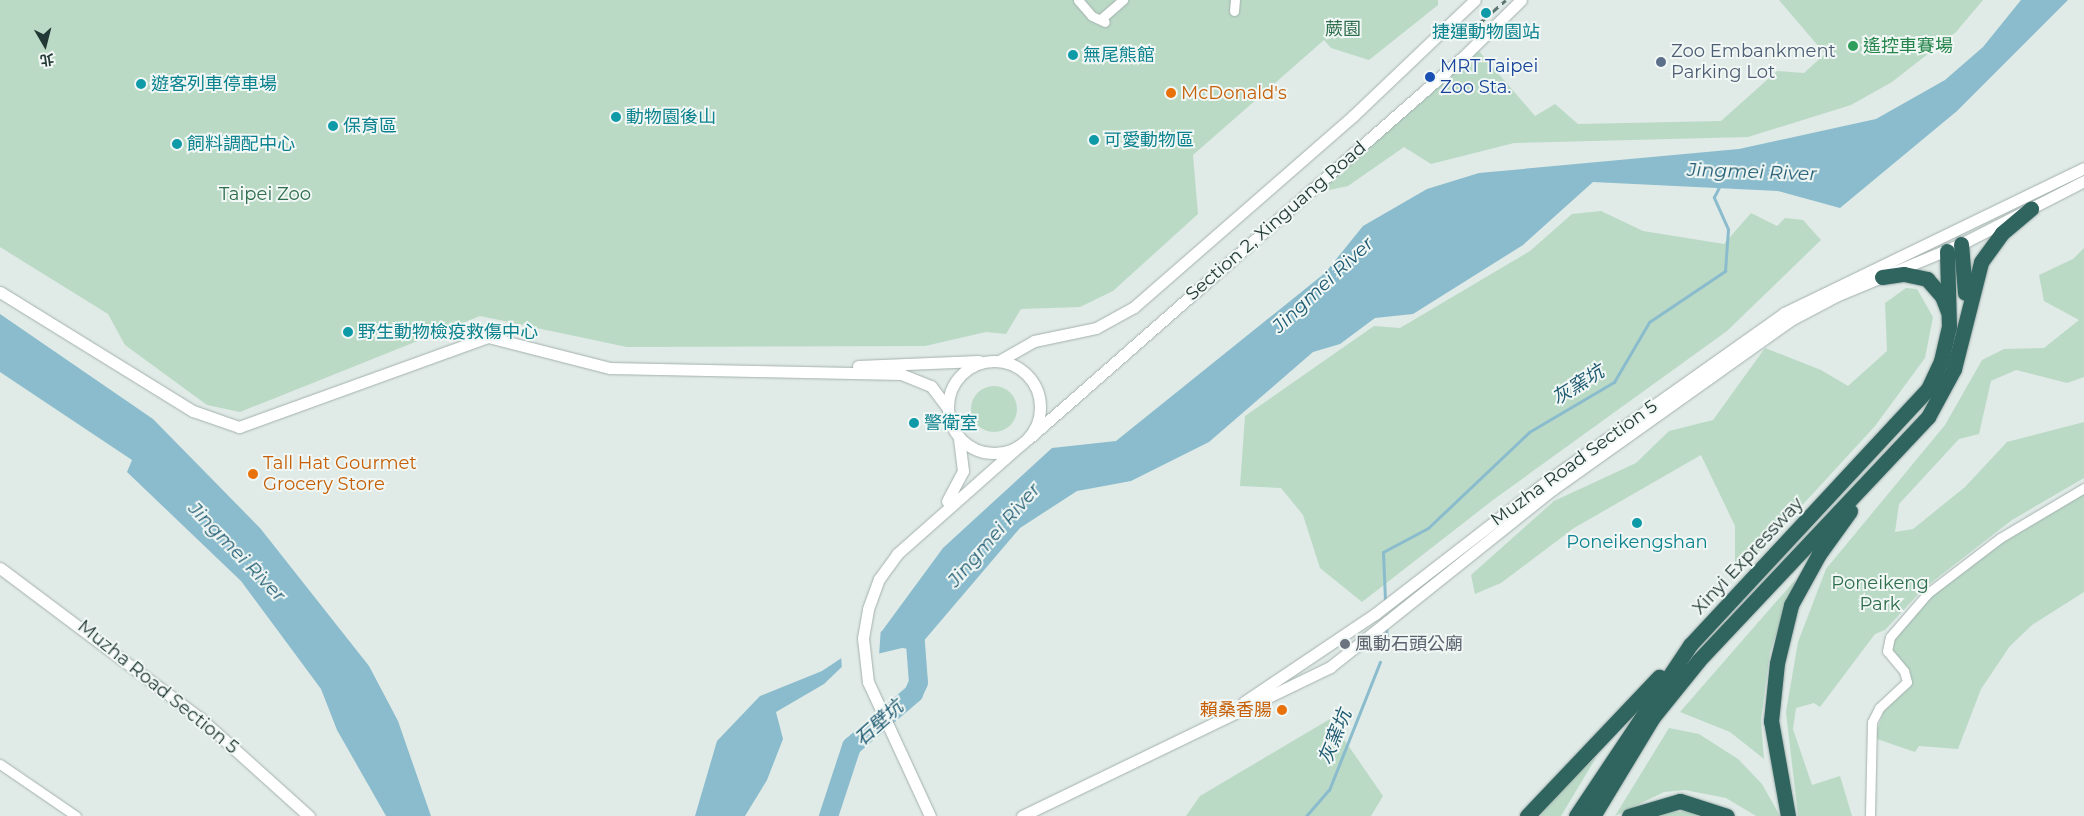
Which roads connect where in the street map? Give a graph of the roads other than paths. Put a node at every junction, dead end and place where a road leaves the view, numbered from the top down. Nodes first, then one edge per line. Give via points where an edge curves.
1 (1078, 0) edge
2 (1123, 0) edge
3 (1235, 0) edge
4 (1475, 0) edge
5 (1521, 0) edge
6 (1234, 11) dead end
7 (2084, 168) edge
8 (2084, 182) edge
9 (2031, 209) junction
10 (1950, 232) junction
11 (1961, 244) junction
12 (1946, 251) junction
13 (1882, 277) junction
14 (0, 292) edge
15 (1956, 328) junction
16 (994, 361) junction
17 (826, 370) junction
18 (947, 407) junction
19 (959, 438) junction
20 (1024, 442) junction
21 (1881, 470) junction
22 (2084, 488) edge
23 (938, 514) junction
24 (0, 568) edge
25 (1368, 618) junction
26 (1376, 629) junction
27 (1690, 645) junction
28 (1312, 656) junction
29 (1315, 675) junction
30 (1216, 722) junction
31 (0, 764) edge
32 (929, 814) edge
33 (76, 816) edge
34 (309, 816) edge
35 (1022, 816) edge
36 (1527, 816) edge
37 (1576, 816) edge
38 (1593, 816) edge
39 (1629, 816) edge
40 (1727, 816) edge
41 (1788, 816) edge
42 (1870, 816) edge

1 - 2 street via 1092,16 1104,20
3 - 6 street
4 - 16 street, Section 2, Xinguang Road via 1353,116 1134,307 1096,328 1034,341
5 - 20 street, Section 2, Xinguang Road via 1463,56
7 - 10 street, Muzha Road Section 5
8 - 9 street, Muzha Road Section 5
9 - 11 street, Muzha Road Section 5
9 - 15 highway via 2002,233 1981,262
10 - 11 street
10 - 12 street
10 - 25 street, Muzha Road Section 5 via 1831,287 1764,326 1547,481
11 - 12 street, Muzha Road Section 5
11 - 15 highway via 1966,280
12 - 13 street, Muzha Road Section 5
12 - 15 highway
13 - 15 highway via 1904,274 1927,279 1942,296
13 - 26 street, Muzha Road Section 5 via 1829,299 1769,334 1553,489
14 - 17 street, Section 2, Xinguang Road via 193,411 239,427 488,338 610,368
15 - 21 highway, Xinyi Expressway via 1943,394 1913,436
15 - 27 highway, Xinyi Expressway via 1941,361 1911,410
16 - 17 street, Section 2, Xinguang Road via 902,361
16 - 18 street via 959,376
16 - 20 street via 1018,367 1038,390 1039,420
17 - 18 street, Section 2, Xinguang Road via 916,378 937,391
18 - 19 street
19 - 20 street via 988,453
19 - 23 street, Section 2, Xinguang Road via 962,471
20 - 23 street, Section 2, Xinguang Road
21 - 38 highway, Xinyi Expressway via 1699,660 1653,717
21 - 41 highway via 1819,554 1791,605 1772,690 1771,721
22 - 42 street via 2000,538 1928,593 1890,638 1887,650 1907,682 1879,708 1872,722
23 - 32 street, Section 2, Xinguang Road via 896,554 879,579 868,609 865,669 880,716
24 - 34 street, Muzha Road Section 5 via 200,718
25 - 26 street
25 - 28 street, Muzha Road Section 5
26 - 29 street, Muzha Road Section 5 via 1342,660
27 - 36 highway
27 - 37 highway, Xinyi Expressway
28 - 29 street
28 - 30 street, Muzha Road Section 5
29 - 30 street, Muzha Road Section 5
30 - 35 street, Muzha Road Section 5
31 - 33 street
39 - 40 highway via 1680,801

